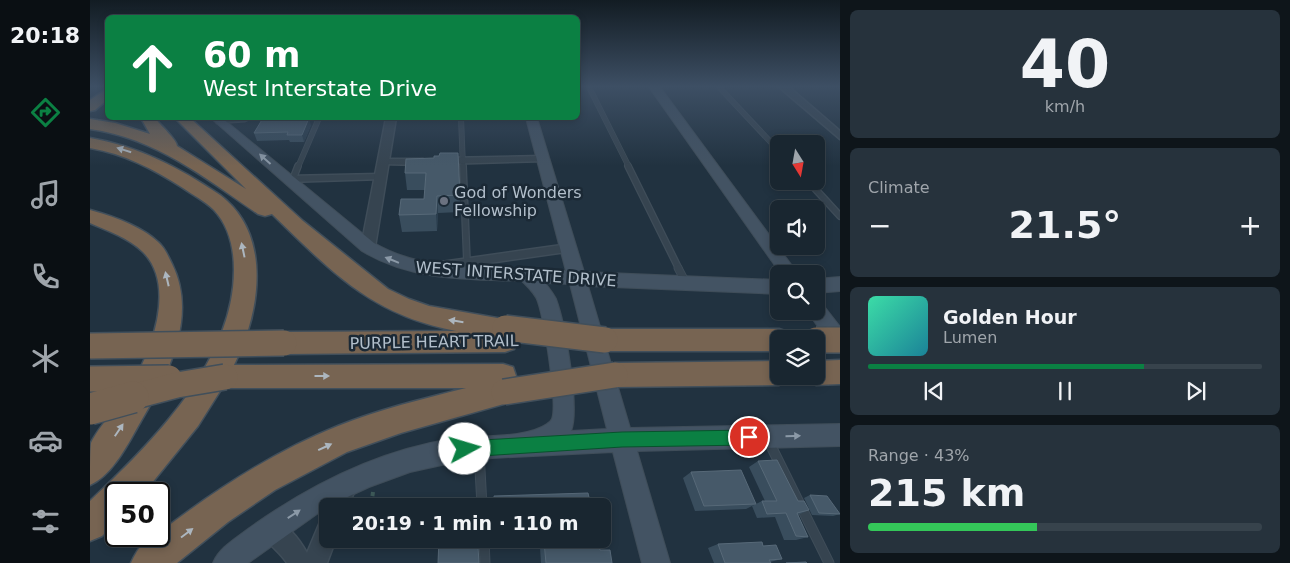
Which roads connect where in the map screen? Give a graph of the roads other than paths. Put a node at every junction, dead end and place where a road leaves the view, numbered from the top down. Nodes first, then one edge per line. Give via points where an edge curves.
1 (602, 113) edge
2 (673, 113) edge
3 (744, 113) edge
4 (814, 113) edge
5 (184, 120) edge
6 (219, 120) edge
7 (245, 120) edge
8 (317, 120) edge
9 (390, 120) edge
10 (460, 120) edge
11 (533, 120) edge
12 (90, 124) edge
13 (152, 124) edge
14 (237, 134) junction
15 (840, 136) edge
16 (770, 141) edge
17 (90, 143) edge
18 (544, 159) junction
19 (462, 161) junction
20 (383, 162) junction
21 (193, 164) junction
22 (380, 177) junction
23 (290, 179) junction
24 (816, 190) edge
25 (90, 216) edge
26 (840, 216) edge
27 (310, 239) junction
28 (368, 247) junction
29 (568, 248) junction
30 (467, 262) junction
31 (783, 265) edge
32 (420, 269) junction
33 (527, 275) junction
34 (578, 279) junction
35 (840, 284) edge
36 (825, 285) edge
37 (687, 286) junction
38 (770, 286) edge
39 (824, 320) edge
40 (505, 334) junction
41 (770, 340) edge
42 (825, 340) edge
43 (840, 341) edge
44 (90, 346) edge
45 (840, 372) edge
46 (770, 373) edge
47 (825, 373) edge
48 (225, 377) junction
49 (90, 379) edge
50 (503, 384) junction
51 (90, 409) edge
52 (840, 435) edge
53 (767, 437) junction
54 (622, 439) junction
55 (520, 444) junction
56 (479, 447) junction
57 (90, 468) edge
58 (132, 482) edge
59 (341, 496) edge
60 (482, 498) edge
61 (105, 510) edge
62 (90, 524) edge
63 (271, 529) junction
64 (321, 548) edge
65 (484, 548) edge
66 (149, 563) edge
67 (227, 563) edge
68 (300, 563) edge
69 (315, 563) edge
70 (485, 563) edge
71 (656, 563) edge
72 (829, 563) edge

1 - 37 lane
2 - 31 main road
3 - 16 lane
4 - 15 street
5 - 27 highway
6 - 14 main road, WEST INTERSTATE DRIVE
7 - 14 street
8 - 23 lane
9 - 20 street
10 - 19 lane
11 - 18 main road
12 - 21 highway via 146,136
13 - 21 highway
23 -> 14 main road, WEST INTERSTATE DRIVE
58 -> 17 highway via 186,421 216,375 245,299 247,270 236,228 221,206 145,157 116,147
18 - 19 street
18 - 29 main road
19 - 20 street
19 - 30 lane
20 - 22 street
21 - 27 highway
22 - 23 street
22 - 28 street
23 - 28 main road, WEST INTERSTATE DRIVE
24 - 26 lane
57 -> 25 highway via 133,409 154,371 164,345 170,301 167,278 155,252 144,242
40 -> 27 highway via 412,310 387,300
32 -> 28 main road, WEST INTERSTATE DRIVE via 392,260
29 - 30 street
29 - 34 main road
30 - 32 street
32 - 33 main road, WEST INTERSTATE DRIVE
33 - 34 main road, WEST INTERSTATE DRIVE
33 - 55 main road via 547,300 565,414 558,431
34 - 37 main road, WEST INTERSTATE DRIVE
34 - 54 main road
35 - 36 main road
37 - 38 main road, WEST INTERSTATE DRIVE
39 - 43 main road
40 - 41 highway, PURPLE HEART TRAIL, bridge via 605,340
40 - 44 highway, PURPLE HEART TRAIL, bridge via 284,343
42 - 43 highway, bridge
45 - 47 highway
46 - 50 highway, bridge via 615,375
48 - 49 highway, PURPLE HEART TRAIL, bridge
48 -> 50 highway, PURPLE HEART TRAIL
48 - 51 highway, bridge via 177,384
66 -> 50 highway via 210,516 295,461 376,426
53 -> 52 main road
53 - 54 main road
53 - 72 lane
54 - 55 main road
54 - 71 main road
55 - 56 main road
56 - 59 main road via 408,460
56 - 60 lane
63 -> 59 main road via 307,505
61 - 62 highway
63 - 67 main road
63 - 68 street via 288,543
64 - 69 street
65 - 70 lane

